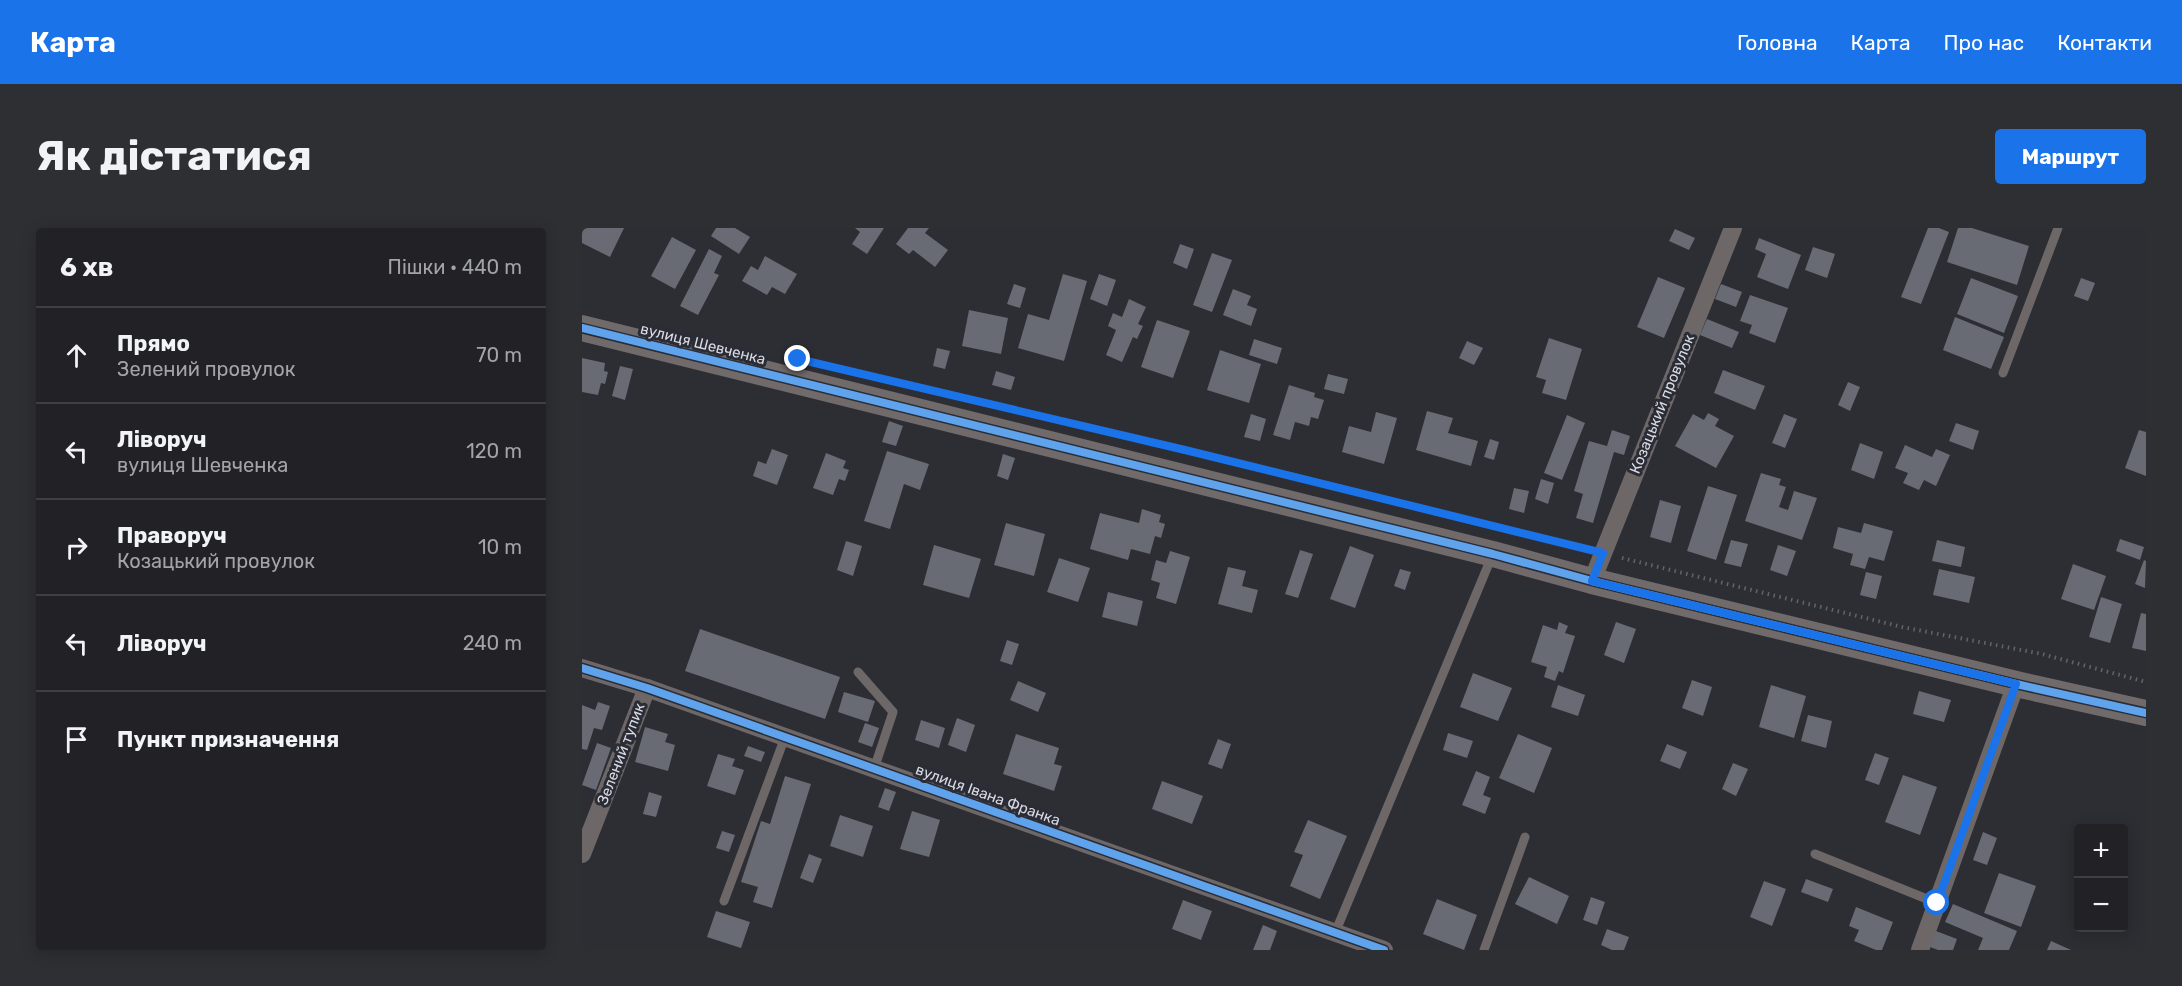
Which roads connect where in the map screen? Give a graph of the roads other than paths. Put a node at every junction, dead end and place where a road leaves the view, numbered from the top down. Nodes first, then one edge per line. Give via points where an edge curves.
1 (1733, 228) edge
2 (2058, 228) edge
3 (582, 328) edge
4 (2003, 373) dead end
5 (1492, 554) junction
6 (1592, 581) junction
7 (582, 668) edge
8 (858, 672) dead end
9 (2016, 684) junction
10 (646, 688) junction
11 (2146, 714) edge
12 (785, 737) junction
13 (874, 769) junction
14 (1525, 837) dead end
15 (582, 854) edge
16 (1815, 854) dead end
17 (724, 901) dead end
18 (1937, 903) junction
19 (1335, 933) junction
20 (1384, 950) edge
21 (1484, 950) edge
22 (1920, 950) edge

1 - 6 street, Козацький провулок
2 - 4 lane
3 - 5 street, вулиця Шевченка
5 - 6 street, вулиця Шевченка
5 - 19 lane
6 - 9 street, вулиця Шевченка
7 - 10 street, вулиця Івана Франка
8 - 13 lane via 893,712
9 - 11 street, вулиця Шевченка
9 - 18 street
10 - 12 street, вулиця Івана Франка
10 - 15 street, Зелений тупик
12 - 13 street, вулиця Івана Франка
12 - 17 lane
13 - 19 street, вулиця Івана Франка
14 - 21 lane
16 - 18 lane
18 - 22 street
19 - 20 street, вулиця Івана Франка

